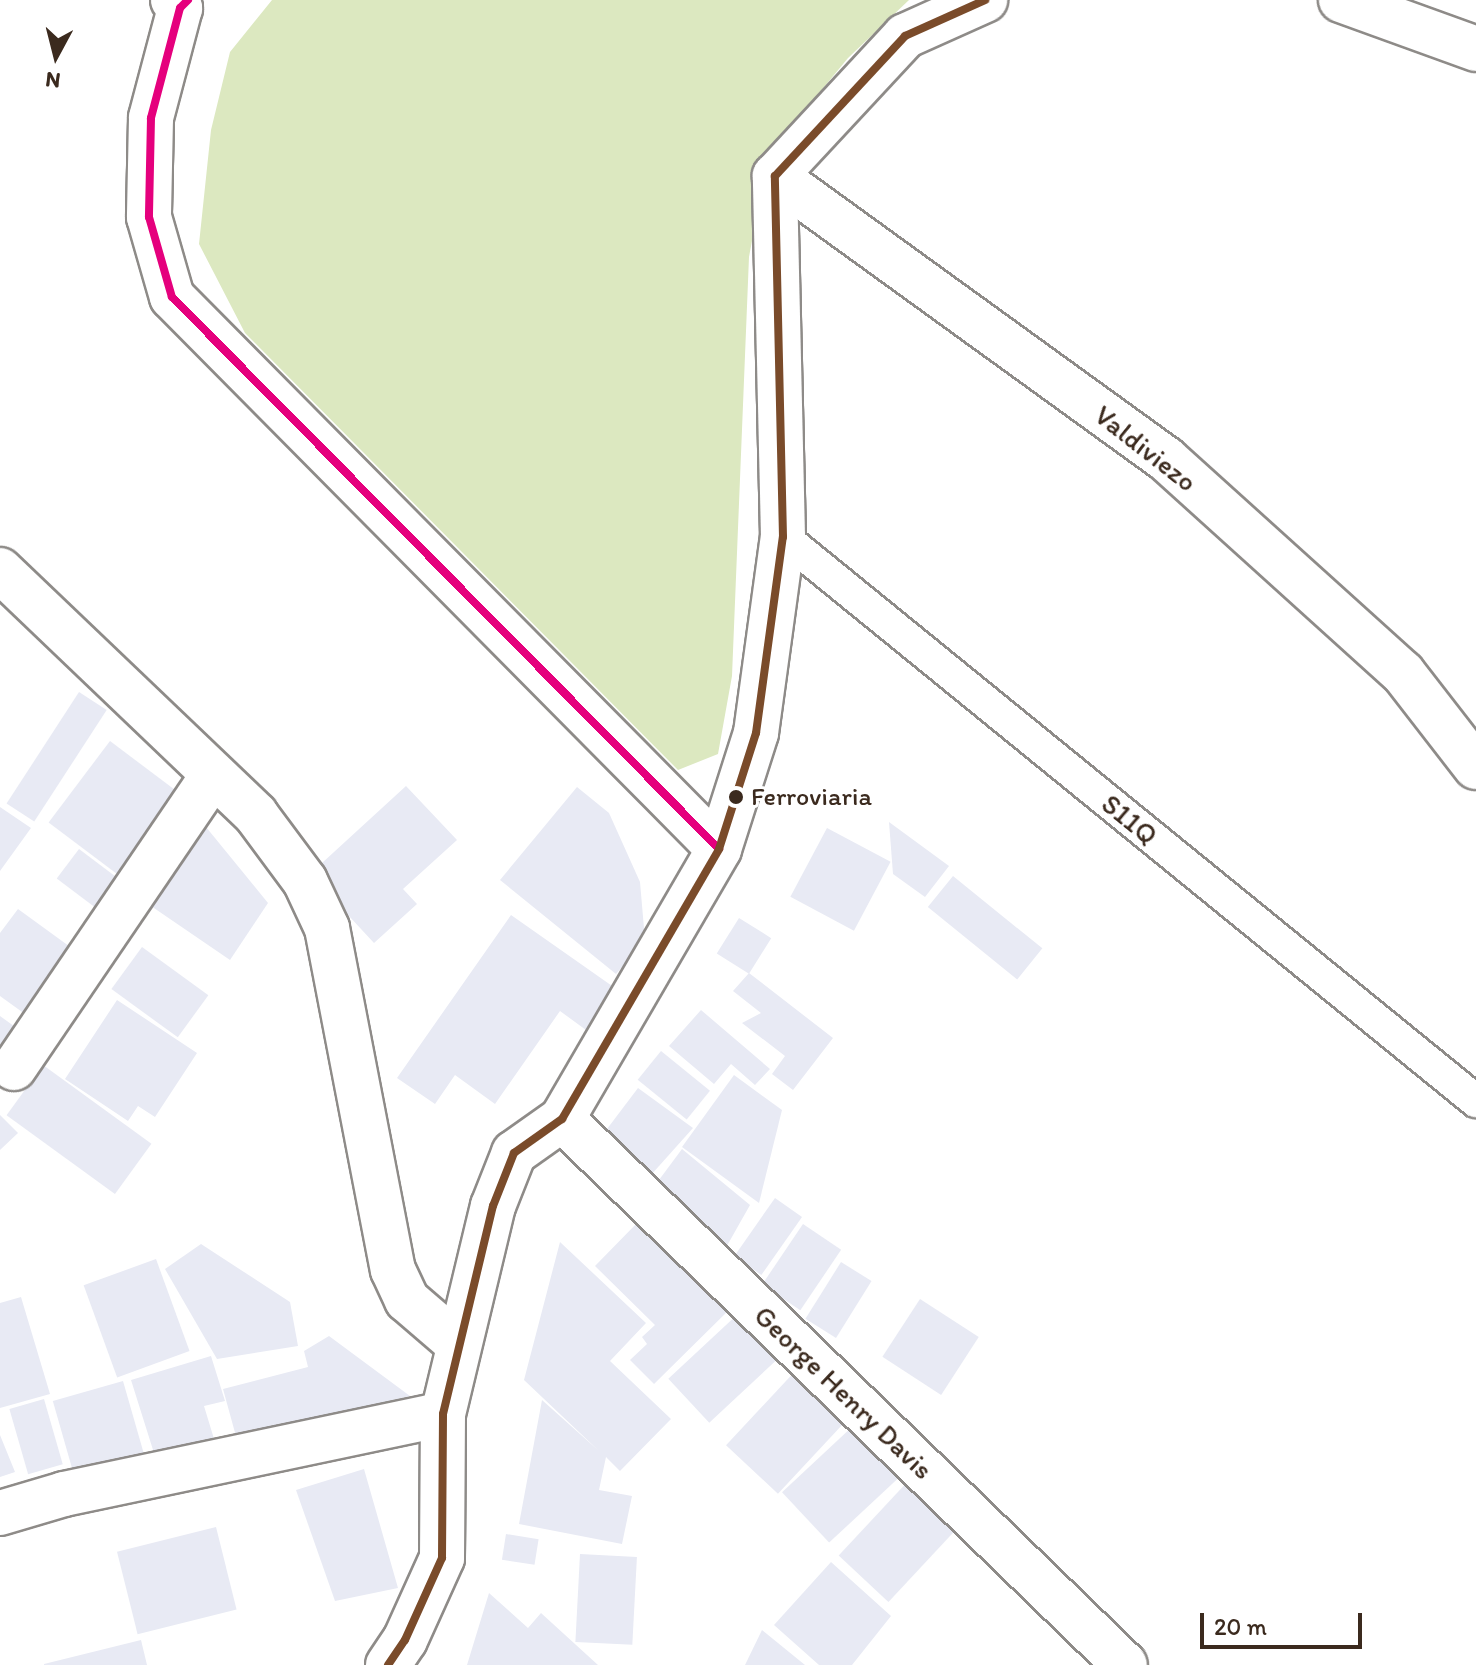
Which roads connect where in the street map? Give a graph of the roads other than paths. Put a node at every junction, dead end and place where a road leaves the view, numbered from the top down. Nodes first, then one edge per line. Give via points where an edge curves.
1 (985, 0) edge
2 (1341, 0) edge
3 (180, 3) edge
4 (1476, 49) edge
5 (775, 176) junction
6 (783, 537) junction
7 (0, 570) edge
8 (1474, 762) edge
9 (212, 777) junction
10 (719, 849) junction
11 (14, 1068) dead end
12 (1476, 1101) edge
13 (562, 1119) junction
14 (457, 1343) junction
15 (443, 1414) junction
16 (0, 1513) edge
17 (388, 1665) edge
18 (1125, 1665) edge

1 - 5 street via 905,36
2 - 4 street
3 - 10 street via 151,132 149,217 172,297
5 - 6 street
5 - 8 street, Valdiviezo via 1166,459 1403,673
6 - 10 street via 756,733
6 - 12 lane, S11Q
7 - 9 street
9 - 11 street
9 - 14 street via 256,815 318,903 393,1270 407,1300
10 - 13 street
13 - 14 street via 514,1153 493,1206
13 - 18 street, George Henry Davis
14 - 15 street
15 - 16 street via 64,1494
15 - 17 street via 442,1558

